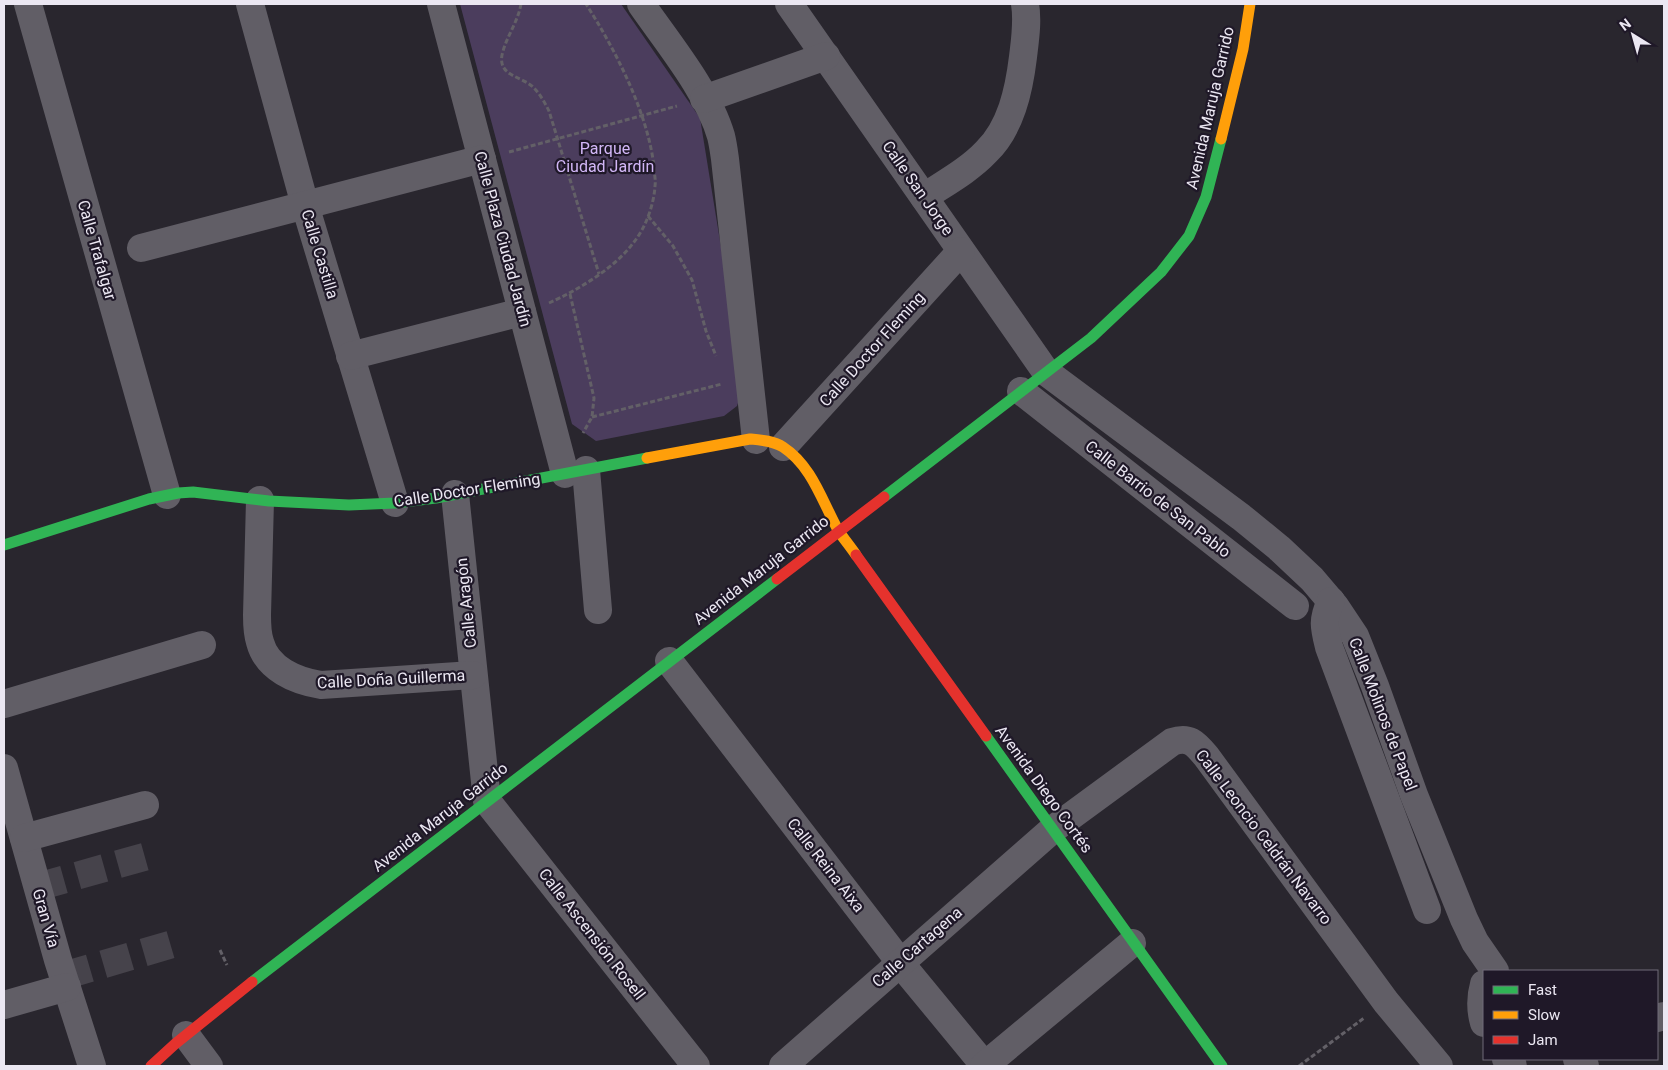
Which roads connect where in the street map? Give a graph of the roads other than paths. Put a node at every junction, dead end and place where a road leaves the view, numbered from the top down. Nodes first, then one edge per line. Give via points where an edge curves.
1 (28, 4) edge
2 (250, 4) edge
3 (441, 4) edge
4 (642, 4) edge
5 (789, 4) edge
6 (1025, 4) edge
7 (1250, 4) edge
8 (826, 56) junction
9 (704, 99) junction
10 (482, 159) junction
11 (924, 197) junction
12 (305, 205) junction
13 (141, 248) dead end
14 (961, 251) junction
15 (522, 312) junction
16 (350, 356) junction
17 (1046, 372) junction
18 (1021, 391) junction
19 (756, 440) junction
20 (783, 447) junction
21 (570, 467) junction
22 (455, 494) junction
23 (167, 495) junction
24 (260, 500) junction
25 (395, 503) junction
26 (839, 531) junction
27 (4, 545) edge
28 (1331, 601) junction
29 (1295, 606) dead end
30 (598, 610) dead end
31 (202, 645) dead end
32 (669, 661) junction
33 (474, 675) junction
34 (4, 704) edge
35 (4, 768) edge
36 (487, 801) junction
37 (145, 805) dead end
38 (1052, 830) junction
39 (24, 838) junction
40 (1427, 910) dead end
41 (1132, 942) junction
42 (900, 962) junction
43 (1489, 970) edge
44 (67, 987) junction
45 (1483, 991) edge
46 (4, 1005) edge
47 (1483, 1020) edge
48 (186, 1035) junction
49 (82, 1037) junction
50 (147, 1065) edge
51 (92, 1066) edge
52 (116, 1066) edge
53 (209, 1066) edge
54 (696, 1066) edge
55 (783, 1066) edge
56 (985, 1066) edge
57 (1222, 1066) edge
58 (1439, 1066) edge

1 - 23 street, Calle Trafalgar
2 - 12 street, Calle Castilla
3 - 10 street, Calle Plaza Ciudad Jardín
4 - 9 street
5 - 8 street, Calle San Jorge
6 - 11 street via 1026,34 1022,63 1015,100 1005,127 985,153
7 - 17 main road, Avenida Maruja Garrido via 1218,153 1206,197 1189,236 1161,272 1128,305
8 - 9 street
8 - 11 street, Calle San Jorge
9 - 19 street via 721,137 725,159
10 - 12 street
10 - 15 street, Calle Plaza Ciudad Jardín
11 - 14 street, Calle San Jorge
12 - 13 street
12 - 16 street, Calle Castilla
14 - 17 street, Calle San Jorge
14 - 20 street, Calle Doctor Fleming
15 - 16 street
15 - 21 street, Calle Plaza Ciudad Jardín
16 - 25 street, Calle Castilla
17 - 18 main road, Avenida Maruja Garrido
17 - 28 street, Calle Molinos de Papel via 1241,517 1292,560
18 - 26 main road, Avenida Maruja Garrido
18 - 29 street, Calle Barrio de San Pablo
19 - 20 main road, Calle Doctor Fleming via 767,440
19 - 21 main road, Calle Doctor Fleming
20 - 26 main road, Calle Doctor Fleming via 809,474
21 - 22 main road, Calle Doctor Fleming
21 - 30 street, Calle Plaza Ciudad Jardín
22 - 25 main road, Calle Doctor Fleming
22 - 33 street, Calle Aragón
23 - 24 main road, Calle Doctor Fleming via 193,492
23 - 27 main road, Calle Doctor Fleming
24 - 25 main road, Calle Doctor Fleming via 349,505
24 - 33 street, Calle Doña Guillerma via 258,632 265,653 280,670 302,682 321,685
26 - 32 main road, Avenida Maruja Garrido
26 - 38 main road, Avenida Diego Cortés
28 - 40 street via 1324,614 1329,647
28 - 43 street, Calle Molinos de Papel via 1355,636 1452,891
31 - 34 street
32 - 36 main road, Avenida Maruja Garrido
32 - 42 street, Calle Reina Aixa
33 - 36 street, Calle Aragón
35 - 39 street, Gran Vía
36 - 48 main road, Avenida Maruja Garrido
36 - 54 street, Calle Ascensión Rosell
37 - 39 street
38 - 41 main road, Avenida Diego Cortés
38 - 42 street, Calle Cartagena
38 - 58 street, Calle Leoncio Celdrán Navarro via 1172,742 1181,739 1196,745 1386,1002
39 - 44 street, Gran Vía
41 - 56 street
41 - 57 main road, Avenida Diego Cortés
42 - 55 street, Calle Cartagena
42 - 56 street, Calle Reina Aixa
44 - 46 street
44 - 49 street, Gran Vía
45 - 47 street
48 - 50 main road, Avenida Maruja Garrido
48 - 53 street
49 - 51 street, Gran Vía
49 - 52 street via 103,1060

